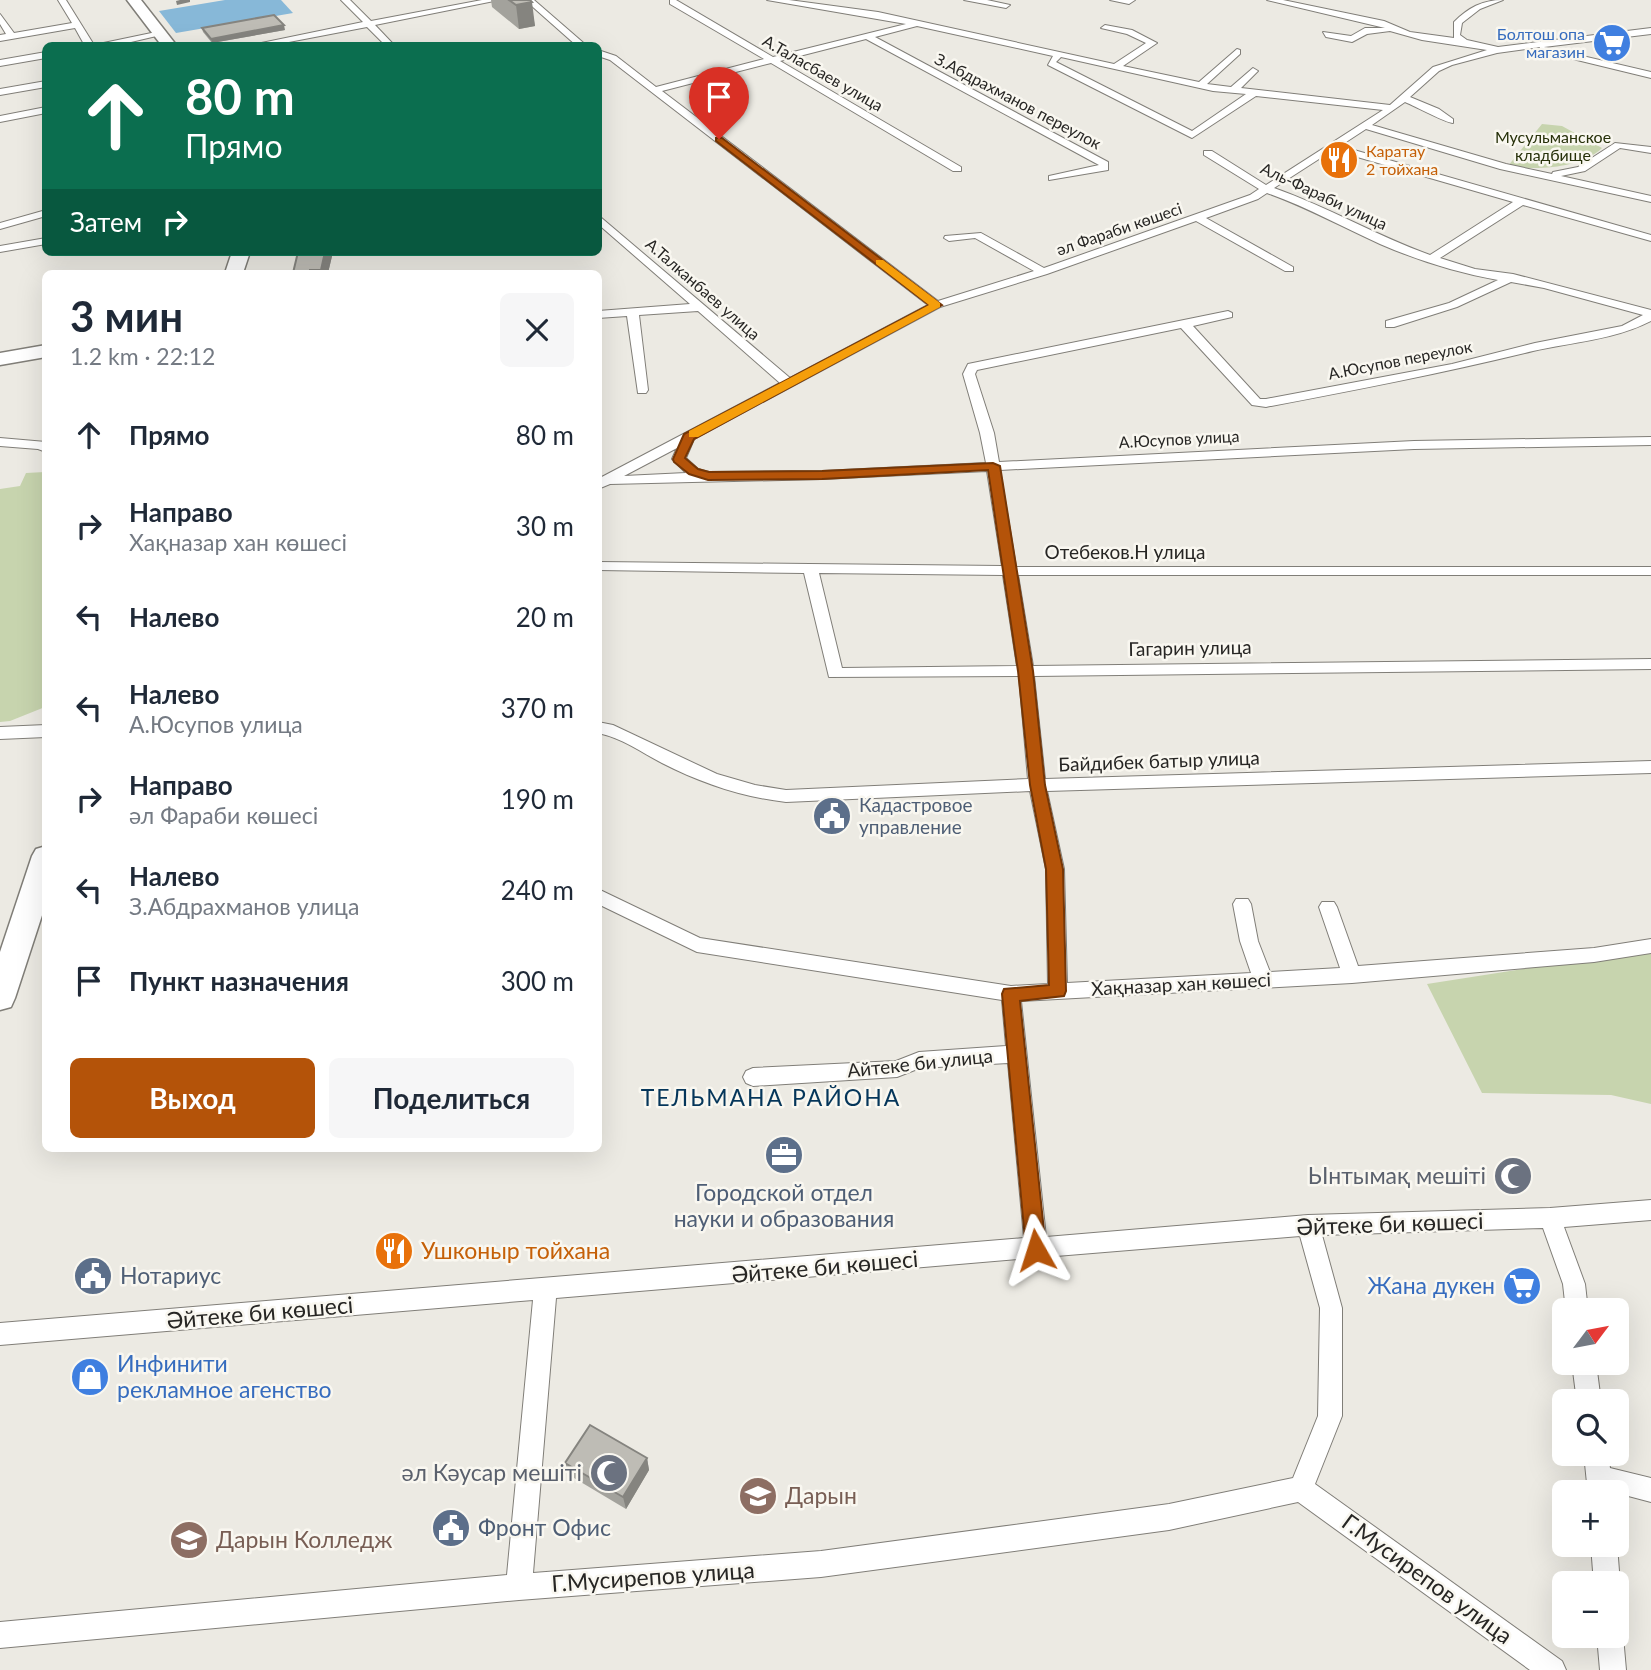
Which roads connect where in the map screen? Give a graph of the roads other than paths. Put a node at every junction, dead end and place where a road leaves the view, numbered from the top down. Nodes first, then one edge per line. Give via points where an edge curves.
1 (62, 0) edge
2 (134, 0) edge
3 (345, 0) edge
4 (439, 0) edge
5 (468, 0) edge
6 (495, 0) edge
7 (529, 0) edge
8 (771, 0) edge
9 (968, 0) edge
10 (1114, 0) edge
11 (1131, 0) edge
12 (1271, 0) edge
13 (1499, 0) edge
14 (678, 1) edge
15 (1006, 5) dead end
16 (459, 6) junction
17 (448, 8) junction
18 (0, 17) edge
19 (918, 22) junction
20 (369, 23) junction
21 (78, 25) junction
22 (1105, 28) dead end
23 (1651, 31) edge
24 (1396, 32) junction
25 (1326, 34) dead end
26 (11, 36) junction
27 (869, 37) junction
28 (0, 38) edge
29 (166, 40) edge
30 (1463, 40) junction
31 (88, 42) edge
32 (143, 42) edge
33 (272, 42) edge
34 (387, 42) edge
35 (578, 42) edge
36 (1530, 45) junction
37 (1496, 50) junction
38 (1237, 52) dead end
39 (602, 54) edge
40 (1059, 54) junction
41 (42, 56) edge
42 (772, 62) junction
43 (0, 63) edge
44 (1115, 67) junction
45 (1253, 71) dead end
46 (1651, 75) edge
47 (42, 85) edge
48 (1200, 85) junction
49 (654, 90) junction
50 (1234, 90) junction
51 (0, 92) edge
52 (1254, 93) junction
53 (1404, 98) junction
54 (1392, 108) junction
55 (42, 111) edge
56 (0, 119) edge
57 (1450, 121) dead end
58 (1366, 125) junction
59 (1333, 147) junction
60 (1651, 150) edge
61 (1208, 153) dead end
62 (957, 169) dead end
63 (1540, 174) junction
64 (1053, 178) dead end
65 (1266, 189) junction
66 (1651, 199) edge
67 (1520, 202) junction
68 (42, 214) edge
69 (1198, 218) junction
70 (602, 222) edge
71 (0, 226) edge
72 (949, 238) dead end
73 (1651, 238) edge
74 (42, 242) edge
75 (0, 249) edge
76 (1431, 259) junction
77 (1289, 269) dead end
78 (1043, 272) junction
79 (1513, 277) junction
80 (936, 305) junction
81 (698, 307) junction
82 (634, 313) junction
83 (602, 315) edge
84 (1228, 315) dead end
85 (1651, 315) edge
86 (1184, 324) junction
87 (1390, 324) dead end
88 (42, 352) edge
89 (0, 359) edge
90 (788, 383) junction
91 (642, 390) dead end
92 (688, 437) junction
93 (1651, 441) edge
94 (0, 442) edge
95 (42, 446) edge
96 (993, 466) junction
97 (708, 476) junction
98 (602, 483) edge
99 (602, 566) edge
100 (811, 570) junction
101 (1008, 571) junction
102 (1651, 571) edge
103 (1651, 664) edge
104 (1026, 671) junction
105 (42, 719) edge
106 (602, 728) edge
107 (42, 731) edge
108 (3, 733) edge
109 (1651, 767) edge
110 (1037, 785) junction
111 (42, 868) edge
112 (602, 898) edge
113 (1242, 904) dead end
114 (1328, 907) dead end
115 (1651, 946) edge
116 (1352, 975) junction
117 (1263, 980) junction
118 (1058, 991) junction
119 (1011, 994) junction
120 (0, 998) edge
121 (1017, 1054) junction
122 (753, 1077) dead end
123 (1651, 1210) edge
124 (1550, 1218) junction
125 (1308, 1225) junction
126 (1036, 1250) junction
127 (545, 1290) junction
128 (1576, 1298) edge
129 (0, 1334) edge
130 (1598, 1475) edge
131 (1301, 1489) junction
132 (1651, 1490) edge
133 (519, 1587) junction
134 (0, 1635) edge
135 (1611, 1648) edge
136 (1553, 1670) edge
137 (1613, 1670) edge

1 - 21 street
2 - 29 main road
3 - 20 street
4 - 17 street
5 - 16 street
6 - 16 street
7 - 35 street
8 - 19 street
9 - 15 street
10 - 11 street
12 - 24 street via 1381,23
13 - 30 street via 1477,7 1458,22 1456,36
14 - 42 street, А.Таласбаев улица
16 - 17 street
17 - 20 street
18 - 26 street
19 - 27 street
19 - 40 street
20 - 33 street
20 - 34 street
21 - 26 street
21 - 31 street
22 - 44 street via 1153,43
23 - 36 street, әл Фараби көшесі
24 - 25 street via 1365,31 1352,39
24 - 30 street
26 - 28 street
27 - 42 street
27 - 64 street, З.Абдрахманов переулок via 1104,164 1095,172
29 - 32 street
30 - 37 street
36 - 37 street, әл Фараби көшесі
36 - 46 street
37 - 53 street, әл Фараби көшесі via 1436,69
38 - 48 street
39 - 49 street
40 - 44 street
40 - 52 street via 1051,63 1192,135
41 - 43 street
42 - 49 street
42 - 62 street, А.Таласбаев улица
44 - 48 street
45 - 50 street
47 - 51 street
48 - 50 street
49 - 80 street
50 - 52 street
52 - 54 street
53 - 54 street, әл Фараби көшесі
53 - 57 street
54 - 58 street, әл Фараби көшесі
55 - 56 street
58 - 59 street, әл Фараби көшесі
58 - 63 street
59 - 65 street, әл Фараби көшесі
59 - 67 street
60 - 63 street via 1618,145 1581,169
61 - 65 street, Аль-Фараби улица
63 - 66 street
65 - 69 street, әл Фараби көшесі
65 - 76 street, Аль-Фараби улица
67 - 73 street
67 - 76 street
68 - 71 street
69 - 77 street
69 - 78 street, әл Фараби көшесі
70 - 81 street, А.Талканбаев улица
72 - 78 street via 977,235
74 - 75 street
76 - 79 street, Аль-Фараби улица
78 - 80 street, әл Фараби көшесі
79 - 85 street, Аль-Фараби улица
79 - 87 street via 1453,304
80 - 90 street, әл Фараби көшесі
81 - 82 street
81 - 90 street, А.Талканбаев улица
82 - 83 street
82 - 91 street
84 - 86 street
85 - 86 street, А.Юсупов переулок via 1626,329 1266,403 1256,402
86 - 96 street via 972,367 969,374
88 - 89 main road
90 - 92 street, әл Фараби көшесі
92 - 97 street via 679,459 693,472
92 - 98 street, әл Фараби көшесі
93 - 96 street, А.Юсупов улица via 1414,444
94 - 95 street
96 - 97 street, А.Юсупов улица
96 - 101 street
97 - 98 street, А.Юсупов улица
99 - 100 street, Отебеков.Н улица
100 - 101 street, Отебеков.Н улица
100 - 104 street, Гагарин улица via 835,673
101 - 102 street, Отебеков.Н улица
101 - 104 street
103 - 104 street, Гагарин улица
104 - 110 street
105 - 108 street
106 - 110 street, Байдибек батыр улица via 730,787 760,794
107 - 108 street
109 - 110 street, Байдибек батыр улица
110 - 118 street via 1055,869
111 - 120 main road
112 - 119 street, Хақназар хан көшесі via 698,945
113 - 117 street
114 - 116 street
115 - 116 street, Хақназар хан көшесі via 1588,956
116 - 117 street, Хақназар хан көшесі
117 - 118 street, Хақназар хан көшесі
118 - 119 street, Хақназар хан көшесі
119 - 121 street
121 - 122 street, Айтеке би улица via 919,1060 897,1069
121 - 126 street, Айтеке би улица
123 - 124 street, Әйтеке би көшесі
124 - 125 street, Әйтеке би көшесі
124 - 128 street
125 - 126 street, Әйтеке би көшесі
125 - 131 street via 1331,1308 1329,1416
126 - 127 street, Әйтеке би көшесі
127 - 129 street, Әйтеке би көшесі
127 - 133 street
130 - 132 street
131 - 133 street, Г.Мусирепов улица via 1169,1517 821,1564
131 - 136 street, Г.Мусирепов улица
133 - 134 street, Г.Мусирепов улица
135 - 137 street

